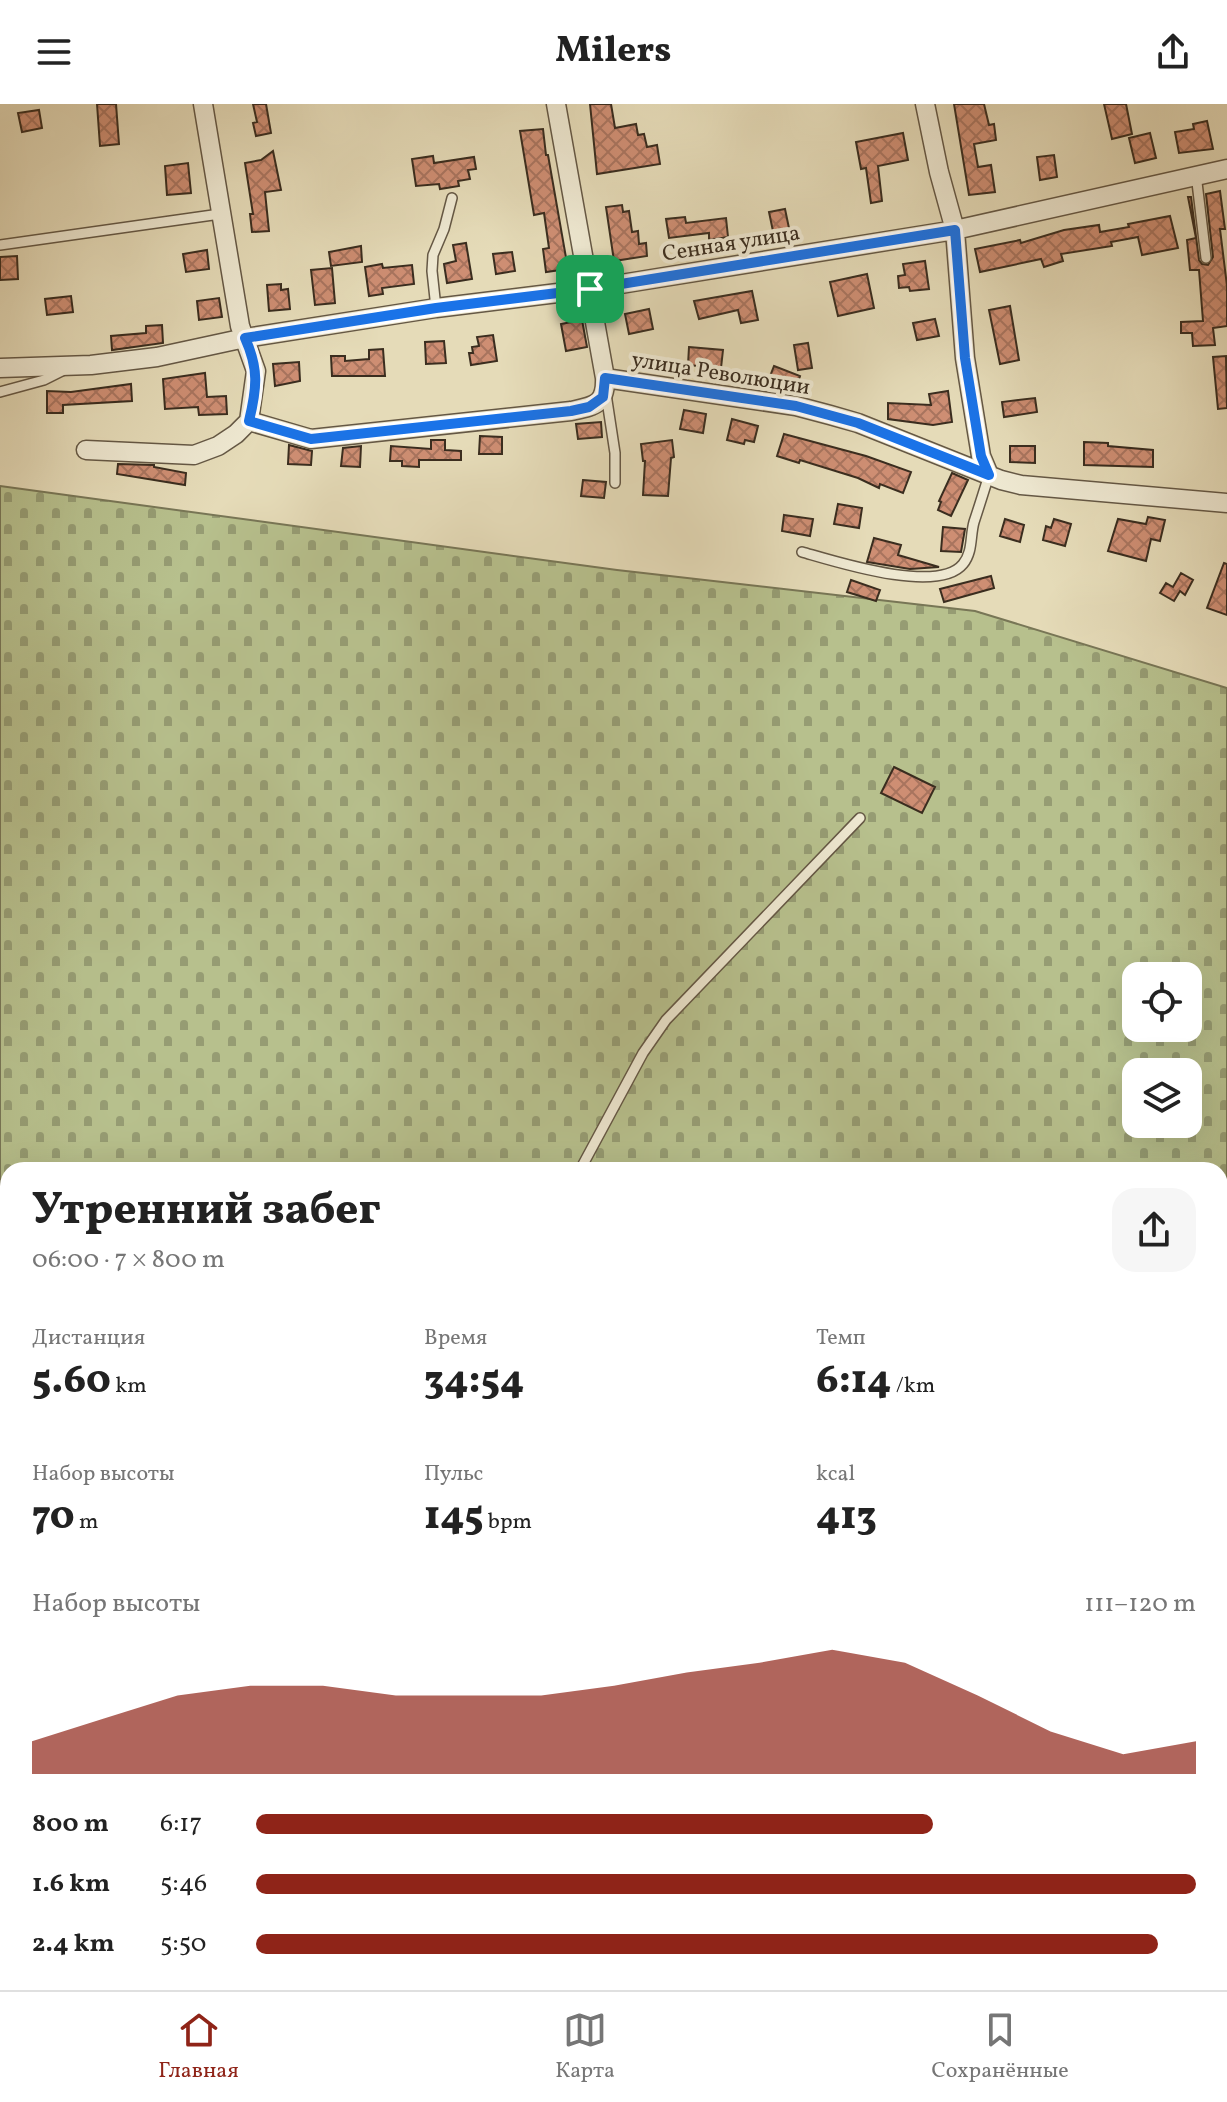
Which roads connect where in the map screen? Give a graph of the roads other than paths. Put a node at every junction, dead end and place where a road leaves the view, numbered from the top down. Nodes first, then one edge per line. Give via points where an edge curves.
1 (203, 104) edge
2 (556, 104) edge
3 (925, 104) edge
4 (1227, 169) edge
5 (1196, 174) junction
6 (452, 198) dead end
7 (220, 214) junction
8 (955, 230) junction
9 (0, 245) edge
10 (1206, 258) dead end
11 (590, 289) junction
12 (436, 308) junction
13 (245, 338) junction
14 (70, 366) junction
15 (0, 368) edge
16 (606, 385) junction
17 (0, 392) edge
18 (249, 421) junction
19 (86, 450) dead end
20 (989, 475) junction
21 (615, 483) dead end
22 (1227, 503) edge
23 (802, 552) dead end
24 (860, 818) dead end
25 (584, 1162) edge

1 - 7 street
2 - 11 street
3 - 8 street
4 - 5 street, Сенная улица
5 - 8 street, Сенная улица
5 - 10 lane
6 - 12 lane via 433,255
7 - 9 lane
7 - 13 street
8 - 11 street, Сенная улица
8 - 20 street via 965,358 981,456
11 - 12 street, Сенная улица
11 - 16 street
12 - 13 street, Сенная улица
13 - 14 street, Сенная улица via 157,357
13 - 18 street via 256,371
14 - 15 street, Сенная улица
14 - 17 lane via 44,380
16 - 18 street, улица Революции via 599,402 571,411 311,439
16 - 20 street, улица Революции via 796,406 858,423
16 - 21 lane
18 - 19 street via 218,446 194,455
20 - 22 street, улица Революции via 1021,485
20 - 23 lane via 970,550 957,569 891,576
24 - 25 lane via 666,1020

